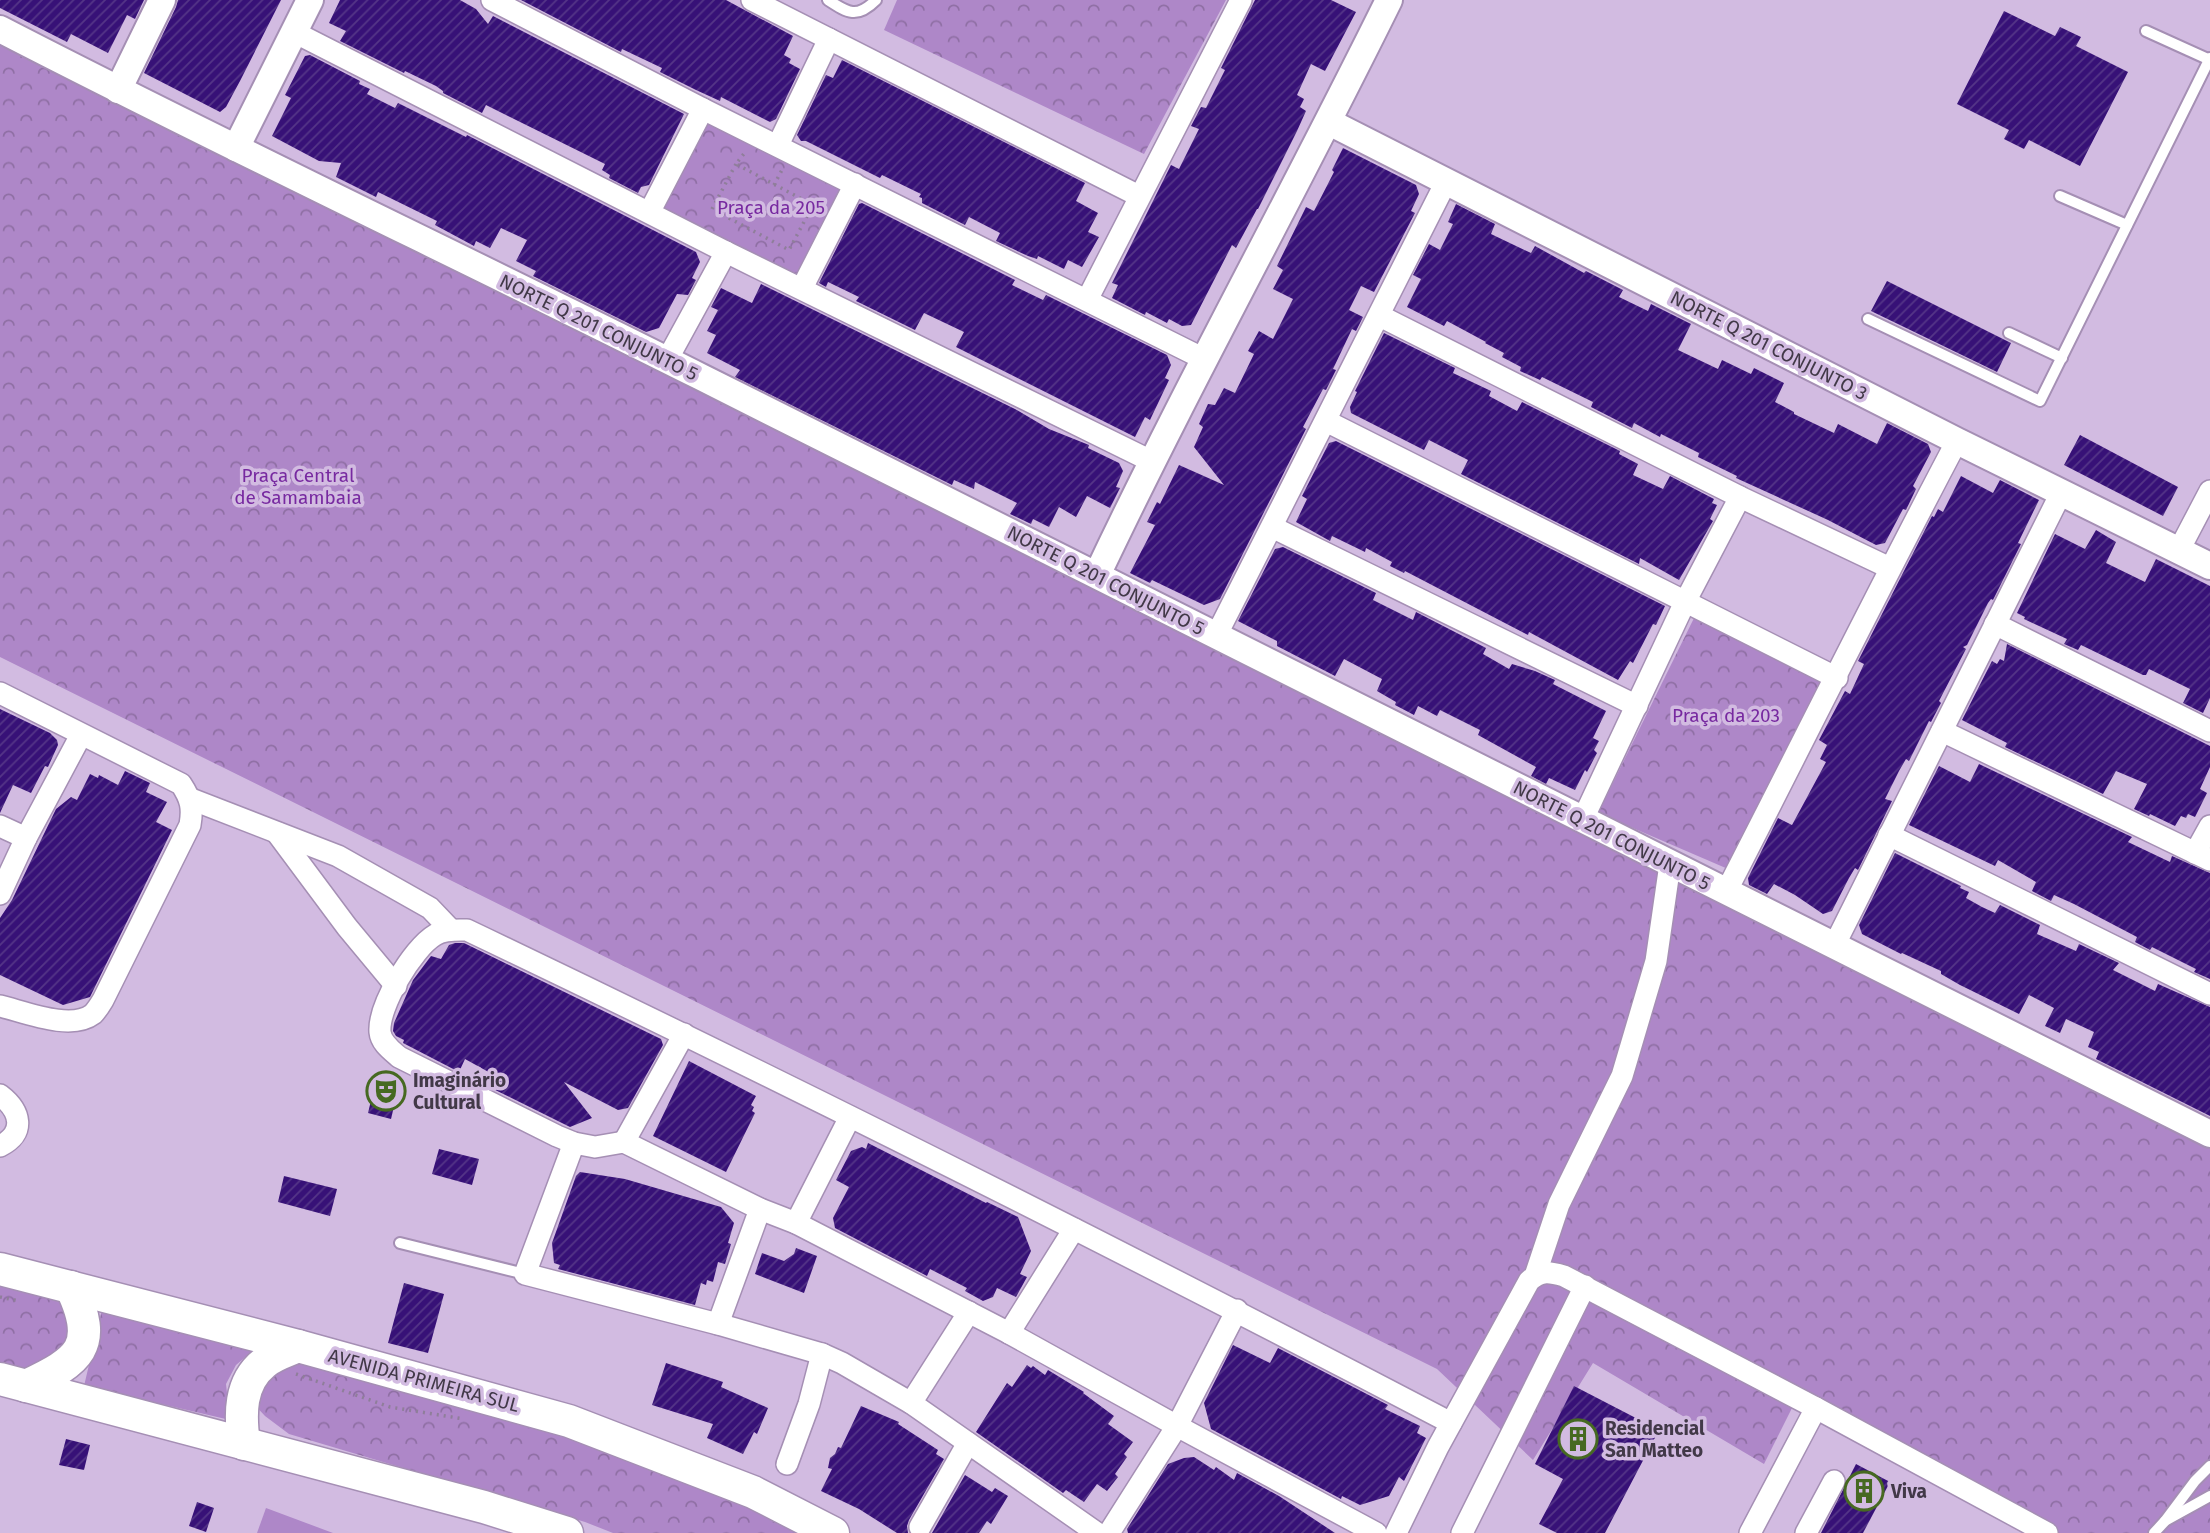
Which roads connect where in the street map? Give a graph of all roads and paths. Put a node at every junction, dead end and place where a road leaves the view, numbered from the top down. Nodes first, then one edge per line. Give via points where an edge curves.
1 (162, 0) edge
2 (310, 0) edge
3 (492, 0) edge
4 (751, 0) edge
5 (828, 0) edge
6 (876, 0) edge
7 (1241, 0) edge
8 (1389, 0) edge
9 (0, 29) edge
10 (2146, 31) dead end
11 (294, 32) junction
12 (828, 39) junction
13 (2210, 59) edge
14 (118, 90) junction
15 (703, 108) junction
16 (1329, 122) junction
17 (750, 146) dead end
18 (236, 148) junction
19 (782, 154) junction
20 (736, 164) junction
21 (1446, 182) junction
22 (855, 184) junction
23 (774, 185) junction
24 (1139, 196) junction
25 (2060, 196) dead end
26 (650, 211) junction
27 (2127, 225) junction
28 (726, 252) junction
29 (802, 288) junction
30 (1087, 300) junction
31 (1380, 316) junction
32 (1868, 319) dead end
33 (2009, 333) dead end
34 (2062, 358) junction
35 (1204, 359) junction
36 (667, 360) junction
37 (1326, 421) junction
38 (1957, 441) junction
39 (1151, 461) junction
40 (2210, 491) edge
41 (2061, 493) junction
42 (1740, 497) junction
43 (1272, 527) junction
44 (2179, 550) junction
45 (2210, 566) edge
46 (1890, 568) junction
47 (1097, 575) junction
48 (1685, 602) junction
49 (1995, 624) junction
50 (1216, 636) junction
51 (1837, 678) junction
52 (0, 693) edge
53 (1637, 706) junction
54 (1942, 731) junction
55 (2210, 731) edge
56 (81, 735) junction
57 (191, 799) junction
58 (1582, 821) junction
59 (0, 826) edge
60 (2210, 826) edge
61 (275, 832) junction
62 (1889, 835) junction
63 (26, 838) junction
64 (2203, 856) edge
65 (1670, 864) junction
66 (1726, 892) junction
67 (0, 894) edge
68 (451, 930) junction
69 (1834, 946) junction
70 (396, 986) junction
71 (2210, 994) edge
72 (0, 1006) edge
73 (684, 1034) junction
74 (0, 1096) edge
75 (850, 1117) junction
76 (2210, 1134) edge
77 (624, 1142) junction
78 (574, 1143) junction
79 (0, 1146) edge
80 (760, 1209) junction
81 (796, 1223) junction
82 (1074, 1229) junction
83 (400, 1243) dead end
84 (0, 1269) edge
85 (525, 1274) junction
86 (1535, 1276) junction
87 (1585, 1286) junction
88 (71, 1287) junction
89 (0, 1297) edge
90 (21, 1302) dead end
91 (1237, 1311) junction
92 (969, 1312) junction
93 (718, 1324) junction
94 (1009, 1333) junction
95 (298, 1346) junction
96 (822, 1354) junction
97 (264, 1362) junction
98 (13, 1383) edge
99 (911, 1404) junction
100 (1816, 1408) junction
101 (464, 1419) dead end
102 (1451, 1423) junction
103 (1177, 1426) junction
104 (968, 1443) junction
105 (244, 1444) junction
106 (787, 1464) dead end
107 (2210, 1465) edge
108 (1834, 1481) dead end
109 (2210, 1496) edge
110 (2165, 1521) junction
111 (920, 1527) dead end
112 (567, 1533) edge
113 (833, 1533) edge
114 (1097, 1533) edge
115 (1109, 1533) edge
116 (1376, 1533) edge
117 (1396, 1533) edge
118 (1462, 1533) edge
119 (1750, 1533) edge
120 (1806, 1533) edge
121 (2047, 1533) edge
122 (2154, 1533) edge

1 - 14 street
2 - 11 street
3 - 15 street
4 - 12 street
5 - 6 lane via 856,13
7 - 24 street
8 - 16 street
9 - 14 street, NORTE Q 201 CONJUNTO 5
10 - 13 lane
11 - 18 street
11 - 26 street
12 - 19 street
12 - 24 street
13 - 27 lane
14 - 18 street, NORTE Q 201 CONJUNTO 5
15 - 19 street
15 - 26 street
16 - 21 street, NORTE Q 201 CONJUNTO 3
16 - 35 street
17 - 20 path
18 - 36 street, NORTE Q 201 CONJUNTO 5
19 - 22 street
19 - 23 path
20 - 23 path
20 - 23 path via 712,209 789,250 813,205
21 - 31 street
21 - 38 street, NORTE Q 201 CONJUNTO 3
22 - 29 street
22 - 30 street
24 - 30 street
25 - 27 lane
26 - 28 street
27 - 34 lane
28 - 29 street
28 - 36 street
29 - 39 street
30 - 35 street
31 - 37 street
31 - 42 street
32 - 34 lane via 2040,401
33 - 34 lane
35 - 39 street
36 - 47 street, NORTE Q 201 CONJUNTO 5
37 - 43 street
37 - 48 street
38 - 41 street, NORTE Q 201 CONJUNTO 3
38 - 46 street
39 - 47 street
40 - 44 street
41 - 44 street, NORTE Q 201 CONJUNTO 3
41 - 49 street
42 - 46 street
42 - 48 street
43 - 50 street
43 - 53 street
44 - 45 street, NORTE Q 201 CONJUNTO 3
46 - 51 street
47 - 50 street, NORTE Q 201 CONJUNTO 5
48 - 51 street
48 - 53 street
49 - 54 street
49 - 55 street
50 - 58 street, NORTE Q 201 CONJUNTO 5
51 - 66 street
52 - 56 street
53 - 58 street
54 - 62 street
54 - 64 street
56 - 57 street via 181,784
56 - 63 street
57 - 61 street
57 - 72 street via 190,825 95,1012 63,1021
58 - 65 street, NORTE Q 201 CONJUNTO 5
59 - 63 street
60 - 64 street
61 - 68 street via 349,863 430,908
61 - 70 street
62 - 69 street
62 - 71 street
63 - 67 street
65 - 66 street, NORTE Q 201 CONJUNTO 5
65 - 86 street via 1656,961 1622,1076 1559,1203
66 - 69 street, NORTE Q 201 CONJUNTO 5
68 - 70 street via 436,934 423,945
68 - 73 street via 467,930
69 - 76 street, NORTE Q 201 CONJUNTO 5
70 - 78 street via 381,1017 380,1031 382,1040 399,1057
73 - 75 street
73 - 77 street
74 - 79 street via 17,1114 16,1135
75 - 81 street
75 - 82 street
77 - 78 street via 595,1147
77 - 80 street
78 - 85 street
80 - 81 street
80 - 93 street
81 - 92 street
82 - 91 street
82 - 94 street
83 - 85 lane
84 - 88 main road, AVENIDA PRIMEIRA SUL
85 - 93 street
86 - 87 street via 1546,1272
86 - 102 street
87 - 100 street
87 - 118 street
88 - 95 main road, AVENIDA PRIMEIRA SUL
88 - 98 main road via 82,1310 85,1333 78,1353 60,1370
89 - 90 path
91 - 102 street
91 - 103 street
92 - 94 street
92 - 99 street
93 - 96 street
94 - 103 street
95 - 97 main road
95 - 113 main road, AVENIDA PRIMEIRA SUL via 569,1421 753,1492
96 - 99 street
96 - 106 street
97 - 101 path via 390,1407
97 - 105 main road via 243,1395
98 - 105 main road
99 - 104 street
100 - 119 street
100 - 121 street
102 - 117 street
103 - 115 street
103 - 116 street
104 - 111 street
104 - 114 street
105 - 112 main road
107 - 110 lane
108 - 120 street
109 - 110 lane
110 - 122 lane

